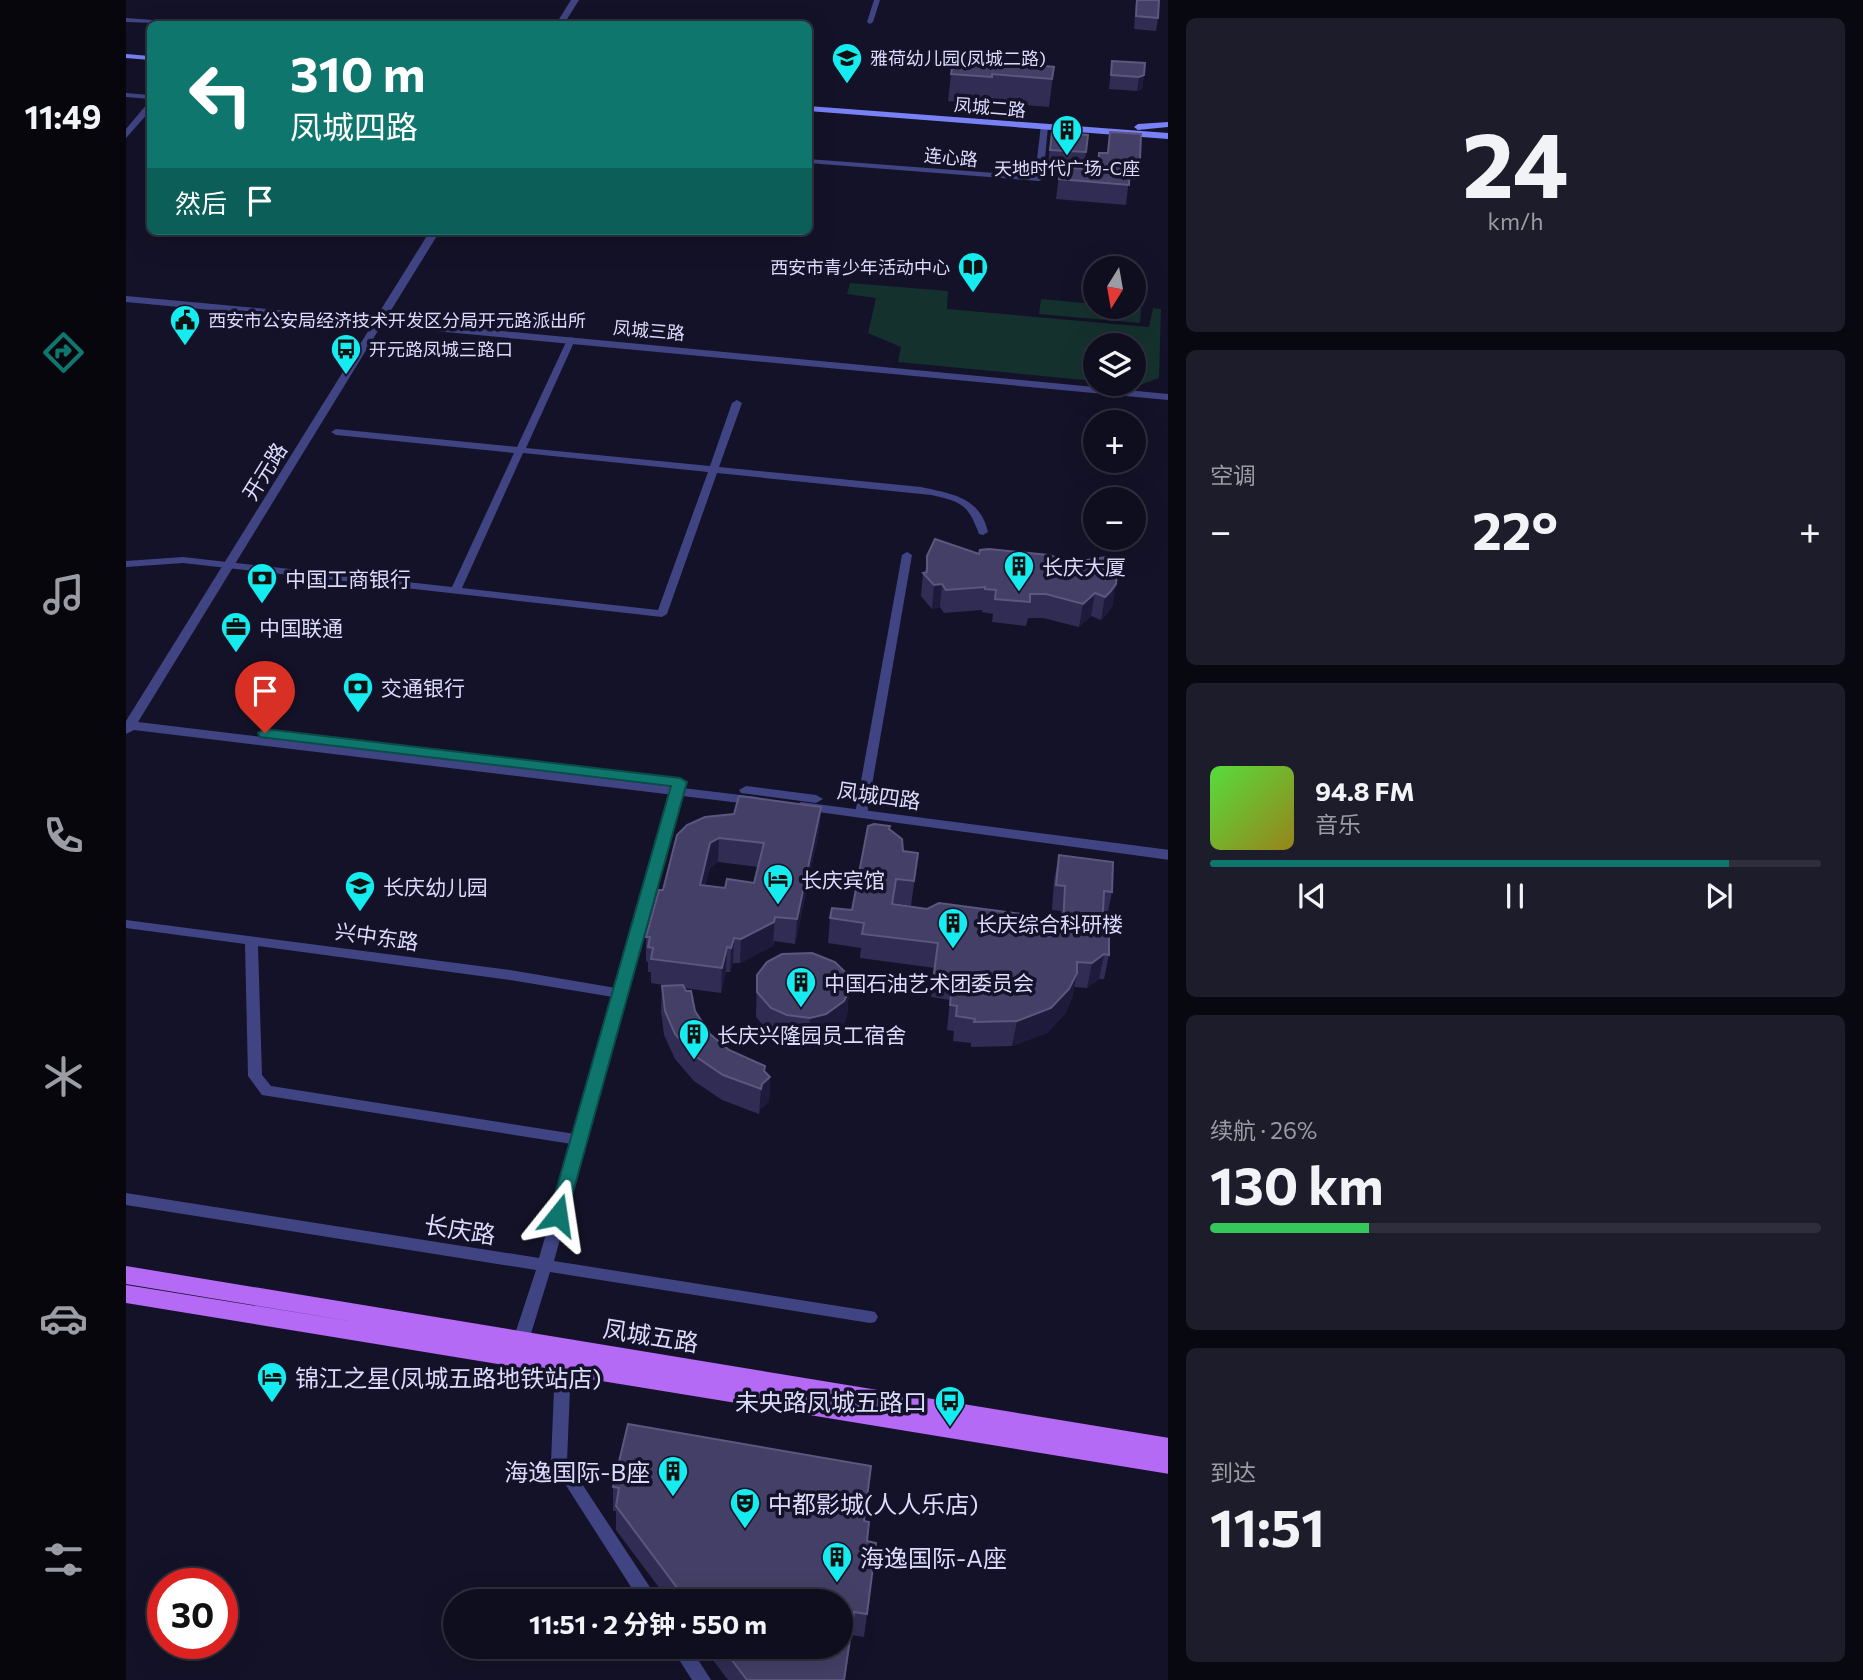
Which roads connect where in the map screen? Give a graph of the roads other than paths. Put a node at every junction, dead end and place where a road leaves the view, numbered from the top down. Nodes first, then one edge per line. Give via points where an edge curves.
1 (575, 0) edge
2 (877, 0) edge
3 (126, 20) edge
4 (562, 21) edge
5 (147, 22) edge
6 (870, 22) dead end
7 (126, 54) edge
8 (147, 56) edge
9 (126, 95) edge
10 (147, 97) edge
11 (812, 106) edge
12 (812, 106) edge
13 (147, 110) edge
14 (1168, 124) edge
15 (1044, 127) junction
16 (1114, 127) junction
17 (1168, 130) edge
18 (1131, 134) junction
19 (126, 135) edge
20 (1168, 136) edge
21 (1168, 143) edge
22 (812, 161) edge
23 (433, 235) edge
24 (126, 299) edge
25 (379, 322) junction
26 (571, 340) junction
27 (1168, 397) edge
28 (737, 403) dead end
29 (336, 432) dead end
30 (519, 450) junction
31 (712, 469) junction
32 (983, 532) dead end
33 (907, 555) dead end
34 (126, 564) edge
35 (228, 565) junction
36 (455, 591) junction
37 (128, 723) edge
38 (679, 787) junction
39 (861, 809) junction
40 (1168, 846) edge
41 (1168, 855) edge
42 (126, 924) edge
43 (251, 940) junction
44 (622, 994) junction
45 (578, 1140) junction
46 (126, 1199) edge
47 (545, 1265) junction
48 (126, 1275) edge
49 (126, 1294) edge
50 (870, 1317) dead end
51 (521, 1340) junction
52 (563, 1365) junction
53 (1168, 1448) edge
54 (1168, 1464) edge
55 (642, 1589) edge
56 (688, 1659) edge
57 (702, 1680) edge

1 - 4 street
2 - 6 street
3 - 5 street
7 - 8 main road
9 - 10 street
11 - 16 main road, 凤城二路
12 - 15 main road, 凤城二路
13 - 19 street
14 - 16 main road
15 - 18 main road, 凤城二路
15 - 22 street, 连心路 via 1039,179
16 - 17 main road, 凤城二路
18 - 20 main road, 凤城二路
18 - 21 main road
23 - 25 street, 开元路
24 - 25 street, 凤城三路
25 - 26 street, 凤城三路
25 - 35 street, 开元路
26 - 27 street, 凤城三路
26 - 30 street
28 - 31 street
29 - 30 street
30 - 31 street
30 - 36 street
31 - 32 street via 951,496 972,507
31 - 36 street via 662,614
33 - 39 street
34 - 35 street via 183,561
35 - 36 street
35 - 37 street, 开元路
37 - 38 street, 凤城四路
38 - 39 street, 凤城四路
38 - 44 street
39 - 40 street, 凤城四路
39 - 41 street, 凤城四路
42 - 43 street, 兴中东路
43 - 44 street, 兴中东路
43 - 45 street via 255,1076 267,1091
44 - 45 street
45 - 47 street
46 - 47 street, 长庆路
47 - 50 street, 长庆路
47 - 51 street
48 - 51 main road, 凤城五路
49 - 52 main road, 凤城五路
51 - 53 main road, 凤城五路
52 - 54 main road, 凤城五路
52 - 55 street via 559,1462
56 - 57 street

